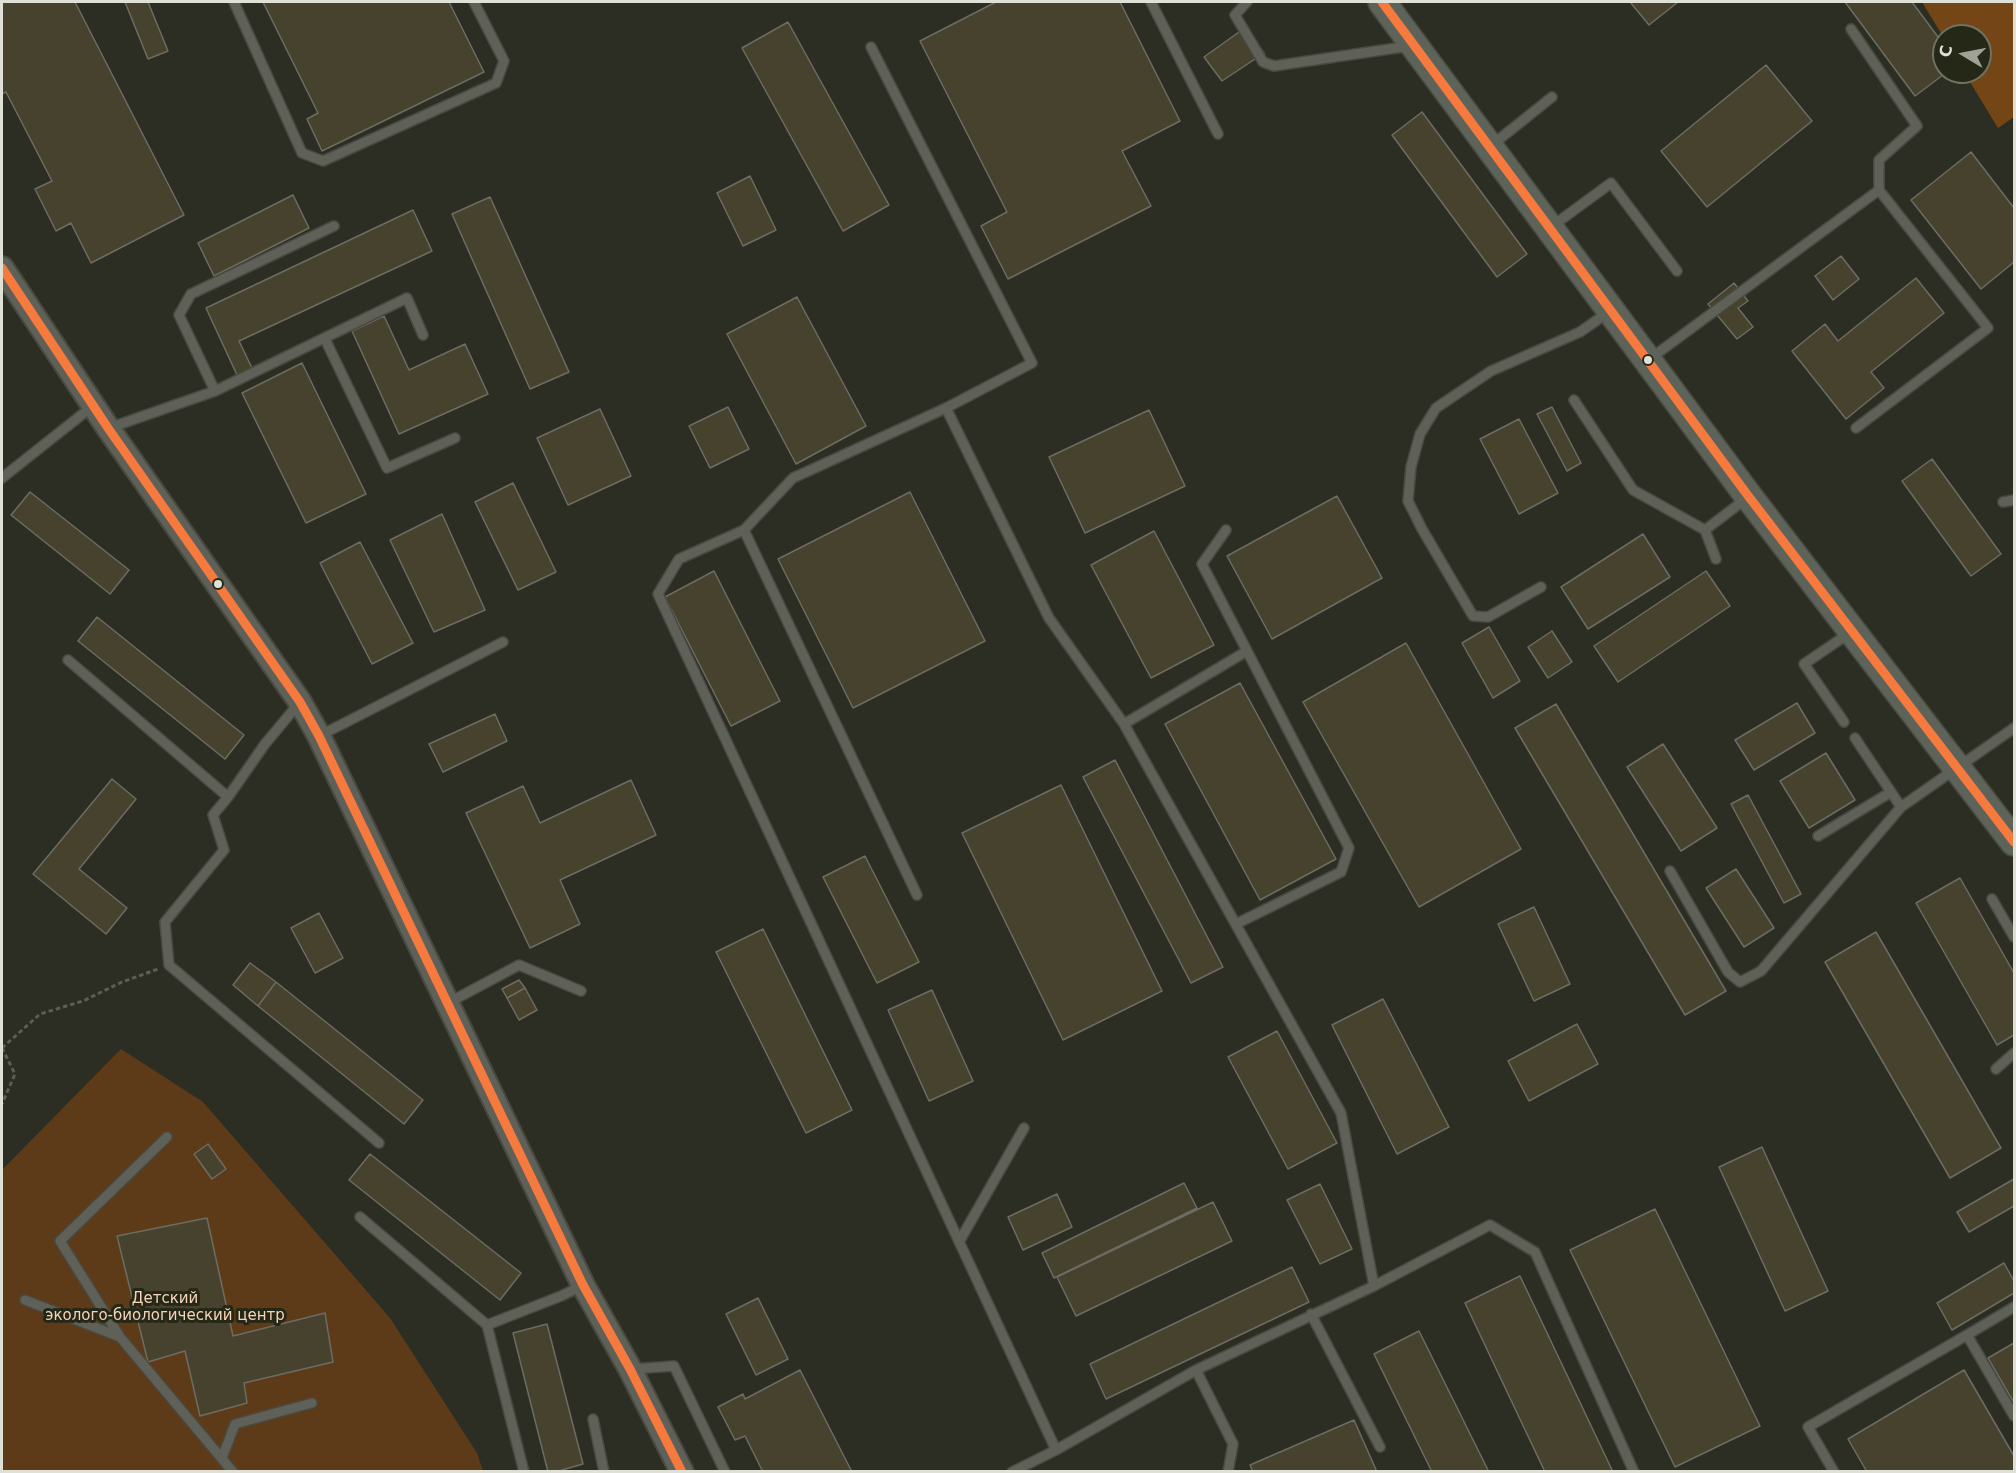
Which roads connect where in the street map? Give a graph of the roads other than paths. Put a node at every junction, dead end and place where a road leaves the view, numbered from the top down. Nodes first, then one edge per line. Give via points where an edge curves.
1 (234, 2) edge
2 (474, 2) edge
3 (1151, 2) edge
4 (1247, 2) edge
5 (1382, 2) edge
6 (1851, 29) dead end
7 (1416, 46) junction
8 (871, 47) dead end
9 (1552, 97) dead end
10 (1218, 134) dead end
11 (1490, 146) junction
12 (1879, 189) junction
13 (334, 226) dead end
14 (1551, 227) junction
15 (2, 268) edge
16 (1677, 271) dead end
17 (1612, 310) junction
18 (423, 335) dead end
19 (325, 339) junction
20 (1649, 359) junction
21 (215, 391) junction
22 (1574, 400) dead end
23 (94, 405) junction
24 (946, 408) junction
25 (108, 428) junction
26 (1856, 428) dead end
27 (455, 438) dead end
28 (2, 478) edge
29 (1749, 497) junction
30 (2014, 500) edge
31 (2004, 502) dead end
32 (744, 530) junction
33 (1226, 530) dead end
34 (1706, 530) junction
35 (1716, 559) dead end
36 (1541, 587) dead end
37 (1853, 631) junction
38 (503, 642) dead end
39 (1247, 651) junction
40 (68, 660) dead end
41 (300, 702) junction
42 (1844, 722) dead end
43 (1124, 724) junction
44 (2014, 728) edge
45 (320, 736) junction
46 (1856, 738) dead end
47 (1958, 767) junction
48 (1891, 792) junction
49 (228, 797) junction
50 (1901, 807) junction
51 (1818, 836) dead end
52 (2014, 842) edge
53 (1670, 871) dead end
54 (917, 895) dead end
55 (1992, 899) dead end
56 (1236, 924) junction
57 (2014, 937) edge
58 (581, 991) dead end
59 (447, 1003) junction
60 (2014, 1053) edge
61 (1996, 1069) dead end
62 (1024, 1128) dead end
63 (167, 1137) dead end
64 (379, 1143) dead end
65 (360, 1217) dead end
66 (960, 1242) junction
67 (583, 1286) junction
68 (1374, 1286) junction
69 (25, 1299) dead end
70 (2014, 1307) edge
71 (1311, 1314) junction
72 (487, 1325) junction
73 (1967, 1335) junction
74 (120, 1337) junction
75 (630, 1369) junction
76 (1196, 1370) junction
77 (312, 1403) dead end
78 (2014, 1416) edge
79 (593, 1419) dead end
80 (1380, 1448) dead end
81 (1056, 1450) junction
82 (222, 1458) junction
83 (233, 1472) edge
84 (524, 1472) edge
85 (604, 1472) edge
86 (682, 1472) edge
87 (725, 1472) edge
88 (1012, 1472) edge
89 (1228, 1472) edge
90 (1634, 1472) edge
91 (1834, 1472) edge

1 - 2 lane via 302,153 323,161 496,83 504,61
3 - 10 lane
4 - 7 lane via 1235,15 1263,62 1274,66
5 - 7 main road
6 - 12 lane via 1917,126 1879,160
7 - 11 main road
8 - 24 lane via 1032,363
9 - 11 lane
11 - 14 main road
12 - 20 lane
12 - 26 lane via 1988,328
13 - 21 lane via 191,294 179,315
14 - 16 lane via 1611,183
14 - 17 main road
15 - 23 street
17 - 20 main road
17 - 36 lane via 1580,332 1491,371 1436,408 1420,434 1411,467 1408,501 1473,616 1488,617
18 - 19 lane via 407,298
19 - 21 lane
19 - 27 lane via 387,468
20 - 29 main road
21 - 25 lane
22 - 34 lane via 1633,490
23 - 25 street
23 - 28 lane
24 - 32 lane via 793,478
24 - 43 lane via 1049,618
25 - 41 street
29 - 34 lane
29 - 37 main road
30 - 31 lane
32 - 54 lane
32 - 66 lane via 679,559 658,594
33 - 39 lane via 1202,564
34 - 35 lane
37 - 42 lane via 1804,664
37 - 47 main road
38 - 45 lane
39 - 43 lane
39 - 56 lane via 1349,848 1341,872
40 - 49 lane
41 - 45 street
41 - 49 lane
43 - 56 lane
44 - 47 lane
45 - 59 street
46 - 48 lane
47 - 50 lane
47 - 52 main road
48 - 50 lane
48 - 51 lane
49 - 64 lane via 213,815 224,850 165,922 169,965
50 - 53 lane via 1761,971 1740,982 1728,972
55 - 57 lane
56 - 68 lane via 1341,1113
58 - 59 lane via 519,965
59 - 67 street
60 - 61 lane
62 - 66 lane
63 - 74 lane via 60,1241
65 - 72 lane
66 - 81 lane
67 - 72 lane
67 - 75 street
68 - 71 lane
68 - 90 lane via 1490,1225 1535,1252
69 - 74 lane
70 - 73 lane
71 - 76 lane
71 - 80 lane
72 - 84 lane
73 - 78 lane
73 - 91 lane via 1808,1427
74 - 82 lane
75 - 86 street
75 - 87 lane via 674,1366
76 - 81 lane
76 - 89 lane via 1233,1444
77 - 82 lane via 235,1424
79 - 85 lane
81 - 88 lane
82 - 83 lane

